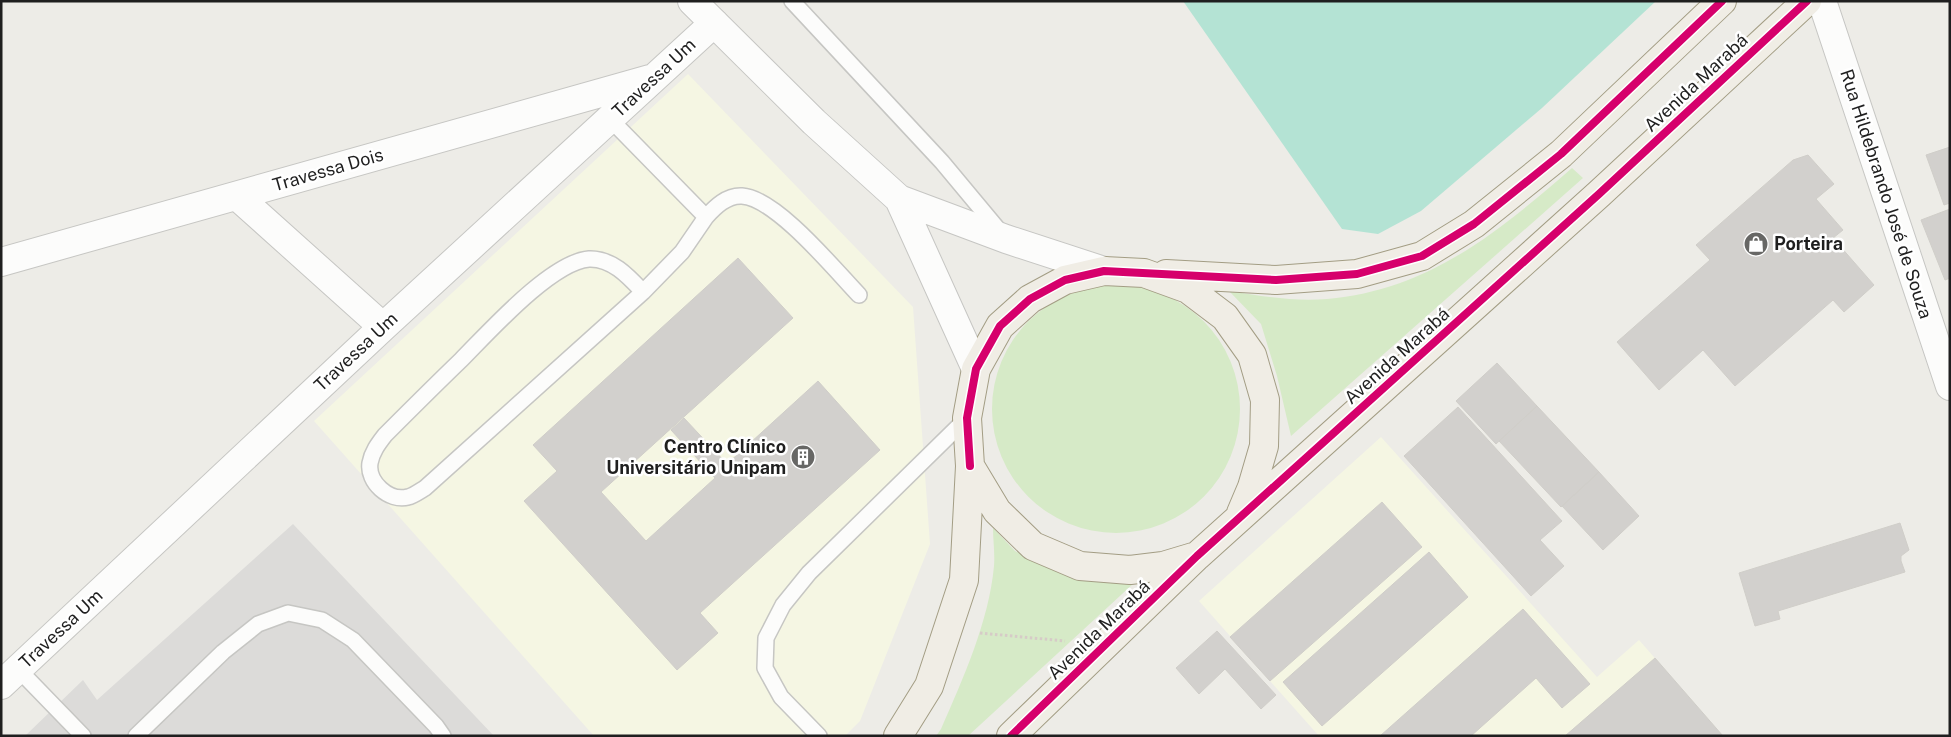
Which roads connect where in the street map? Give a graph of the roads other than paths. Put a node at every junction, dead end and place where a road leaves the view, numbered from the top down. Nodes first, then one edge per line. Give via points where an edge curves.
1 (692, 1) edge
2 (792, 1) edge
3 (1722, 1) edge
4 (1807, 1) edge
5 (1822, 1) edge
6 (714, 23) junction
7 (654, 78) junction
8 (610, 119) junction
9 (237, 196) junction
10 (899, 199) junction
11 (706, 217) junction
12 (1006, 239) junction
13 (1, 262) edge
14 (1104, 271) junction
15 (1144, 273) junction
16 (643, 292) junction
17 (859, 295) dead end
18 (383, 327) junction
19 (976, 369) junction
20 (1950, 386) edge
21 (966, 418) junction
22 (970, 466) junction
23 (1237, 521) junction
24 (1197, 556) junction
25 (10, 677) edge
26 (83, 736) edge
27 (136, 736) edge
28 (443, 736) edge
29 (819, 736) edge
30 (898, 736) edge
31 (1011, 736) edge

1 - 6 street
2 - 12 lane via 936,155
3 - 15 main road via 1561,154 1474,224 1422,256 1357,274 1276,280
4 - 23 main road, Avenida Marabá
5 - 20 street, Rua Hildebrando José de Souza
6 - 7 street, Travessa Um
6 - 10 street via 814,122
7 - 8 street, Travessa Um
7 - 9 street, Travessa Dois
8 - 11 lane
8 - 18 street, Travessa Um
9 - 13 street, Travessa Dois
9 - 18 street
10 - 12 street
10 - 19 street
11 - 16 lane via 682,252
11 - 17 lane via 728,198 742,196 772,209
12 - 14 street
14 - 15 main road
14 - 19 main road via 1065,280 1030,299 1000,326
15 - 23 main road via 1188,288 1225,317 1252,355 1265,400 1264,446 1252,487
16 - 16 lane via 425,488 408,497 394,497 380,489 371,477 370,464 380,442 514,307 550,277 572,264 590,259 622,270
18 - 25 street, Travessa Um
19 - 21 main road
21 - 22 main road
21 - 29 lane via 809,572 783,605 766,638 766,668 781,697
22 - 24 main road via 997,511 1033,546 1080,566 1130,570 1164,566
22 - 30 main road via 964,580 929,686
23 - 24 main road, Avenida Marabá
24 - 31 main road, Avenida Marabá
25 - 26 lane
27 - 28 lane via 223,652 258,624 288,613 322,620 353,640

